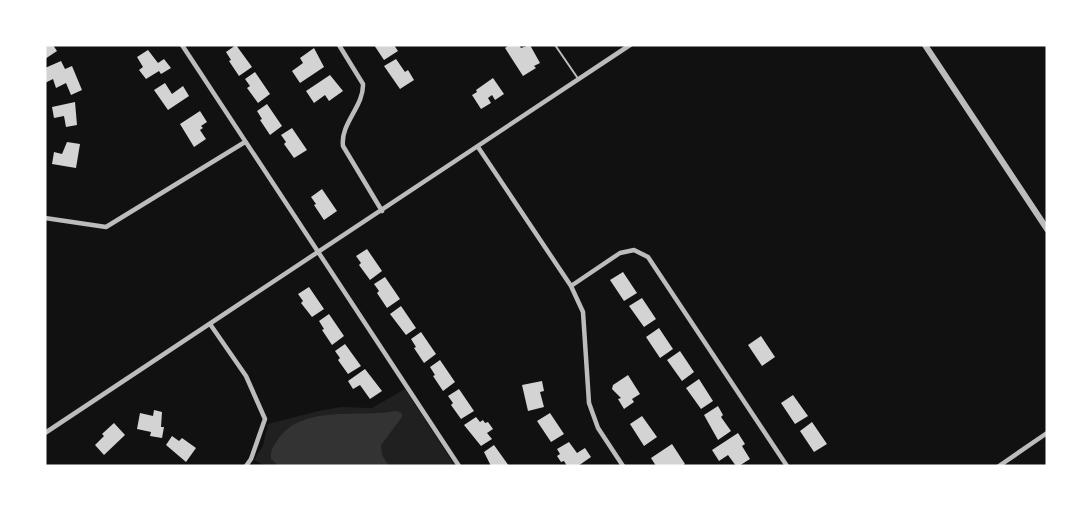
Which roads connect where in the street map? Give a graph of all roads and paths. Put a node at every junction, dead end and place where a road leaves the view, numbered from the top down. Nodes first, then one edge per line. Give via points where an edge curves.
1 (182, 45) edge
2 (339, 45) edge
3 (555, 45) edge
4 (925, 45) edge
5 (627, 46) edge
6 (579, 80) junction
7 (245, 142) junction
8 (478, 147) junction
9 (382, 211) junction
10 (45, 218) edge
11 (1047, 229) edge
12 (319, 253) junction
13 (571, 286) junction
14 (210, 324) junction
15 (45, 433) edge
16 (1047, 434) edge
17 (246, 466) edge
18 (459, 466) edge
19 (623, 466) edge
20 (787, 466) edge
21 (999, 466) edge

1 - 7 street
2 - 9 street via 363,84 362,96 344,133 343,146
3 - 6 lane
4 - 11 street
5 - 6 street
6 - 8 street
7 - 10 street via 106,227
7 - 12 street
8 - 9 street
8 - 13 street
9 - 12 street
12 - 14 street
12 - 18 street
13 - 19 street via 583,312 589,403 598,428
13 - 20 street via 620,253 634,250 648,257
14 - 15 street
14 - 17 street via 246,376 265,419
16 - 21 street

